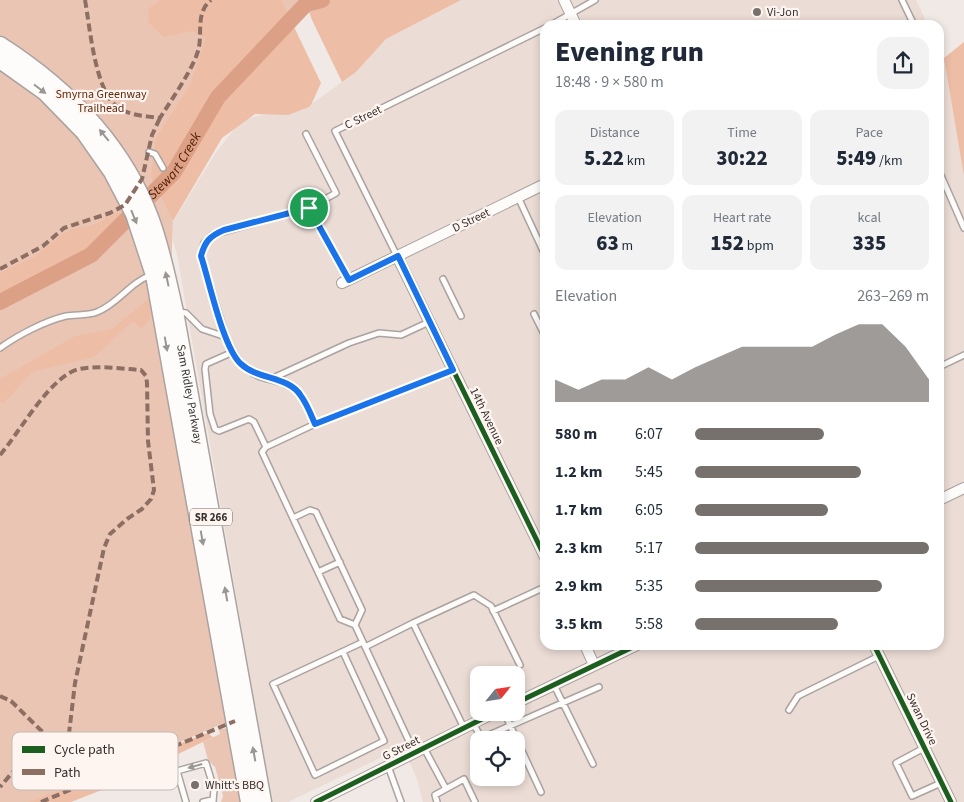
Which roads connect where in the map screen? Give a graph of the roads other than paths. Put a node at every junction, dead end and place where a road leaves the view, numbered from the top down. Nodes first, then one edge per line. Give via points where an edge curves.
1 (564, 0) edge
2 (595, 0) edge
3 (902, 0) edge
4 (574, 20) edge
5 (912, 20) edge
6 (540, 30) edge
7 (0, 45) edge
8 (0, 60) edge
9 (306, 134) dead end
10 (149, 152) dead end
11 (163, 168) dead end
12 (126, 183) junction
13 (944, 183) edge
14 (540, 186) edge
15 (518, 197) junction
16 (309, 208) junction
17 (964, 228) edge
18 (540, 244) edge
19 (398, 256) junction
20 (154, 274) junction
21 (443, 279) dead end
22 (345, 281) joint
23 (168, 313) junction
24 (534, 314) dead end
25 (462, 316) dead end
26 (429, 321) junction
27 (540, 326) edge
28 (226, 337) junction
29 (0, 348) edge
30 (233, 352) junction
31 (964, 355) edge
32 (944, 365) edge
33 (453, 370) junction
34 (271, 379) junction
35 (315, 424) junction
36 (266, 447) junction
37 (964, 488) edge
38 (944, 498) edge
39 (293, 518) junction
40 (540, 547) edge
41 (340, 562) junction
42 (318, 572) junction
43 (540, 589) edge
44 (494, 612) junction
45 (355, 624) junction
46 (413, 624) junction
47 (364, 645) junction
48 (587, 650) edge
49 (626, 650) edge
50 (876, 650) edge
51 (344, 652) junction
52 (879, 656) junction
53 (520, 665) dead end
54 (594, 665) junction
55 (554, 685) junction
56 (599, 687) dead end
57 (525, 699) edge
58 (563, 704) junction
59 (789, 710) dead end
60 (479, 721) edge
61 (508, 721) edge
62 (469, 726) junction
63 (510, 726) junction
64 (424, 747) junction
65 (925, 748) junction
66 (414, 752) junction
67 (593, 764) dead end
68 (388, 766) junction
69 (178, 772) edge
70 (178, 775) edge
71 (259, 777) junction
72 (942, 783) junction
73 (446, 788) junction
74 (541, 792) dead end
75 (213, 801) edge
76 (186, 802) edge
77 (203, 802) edge
78 (249, 802) edge
79 (263, 802) edge
80 (276, 802) edge
81 (316, 802) edge
82 (401, 802) edge
83 (437, 802) edge
84 (475, 802) edge
85 (951, 802) edge

1 - 4 street
2 - 4 lane
3 - 5 lane
6 - 19 lane, C Street via 335,131
12 -> 7 main road, Sam Ridley Parkway / SR 266 via 114,148 83,111 47,77
8 -> 12 main road, Sam Ridley Parkway / SR 266 via 45,92 84,132 112,172
9 - 16 lane via 336,193
10 - 11 lane via 156,154
12 -> 20 main road, Sam Ridley Parkway / SR 266
23 -> 12 main road, Sam Ridley Parkway / SR 266 via 155,232
13 - 17 lane
14 - 15 street, D Street
15 - 18 lane
15 - 19 street, D Street
16 - 22 lane
16 - 28 lane via 224,230 204,243 201,256
19 - 22 street
19 - 26 street, 14th Avenue
20 - 23 main road, Sam Ridley Parkway / SR 266
20 - 29 lane via 141,279 110,305 96,312 66,316
21 - 25 lane
23 - 28 lane via 186,313 202,329
71 -> 23 main road, Sam Ridley Parkway / SR 266
23 -> 78 main road, Sam Ridley Parkway / SR 266
24 - 27 lane
26 - 33 street, 14th Avenue
26 - 34 lane via 401,335 379,333 349,343
28 - 30 lane
30 - 34 lane via 240,364 261,377
30 - 36 lane via 206,364 210,414 215,429 219,431 249,420 254,422
31 - 32 lane
33 - 35 lane
33 - 40 street, 14th Avenue
34 - 35 lane via 292,387 301,395
35 - 36 lane
36 - 39 lane via 262,452
37 - 38 street
39 - 41 lane via 310,510 316,512
39 - 42 lane
41 - 42 lane
41 - 45 lane via 362,610
42 - 45 lane via 340,619
43 - 44 lane
44 - 46 lane via 491,606 474,595
44 - 53 lane
45 - 47 lane
46 - 47 lane
46 - 62 lane
47 - 51 lane
47 - 66 lane
48 - 54 street
49 - 54 street
50 - 52 street, Swan Drive
51 - 51 lane via 273,684 315,776 384,741
52 - 59 lane via 798,696
52 - 65 street, Swan Drive
54 - 55 street
55 - 57 street
55 - 58 lane
56 - 58 lane
58 - 63 lane
58 - 67 lane
60 - 62 street, G Street
61 - 63 lane
62 - 63 lane via 482,738
62 - 64 street, G Street
63 - 74 lane
64 - 66 street, G Street
64 - 73 lane
65 - 72 street, Swan Drive
65 - 72 lane via 896,763 912,796
66 - 68 street, G Street
68 - 81 street, G Street
68 - 82 lane
75 -> 69 lane via 214,789 206,763
70 -> 76 lane
71 - 79 main road, Sam Ridley Parkway / SR 266
71 - 80 main road via 269,797
72 - 85 street, Swan Drive
73 - 83 lane via 434,795
73 - 84 lane via 464,779
75 - 77 lane

